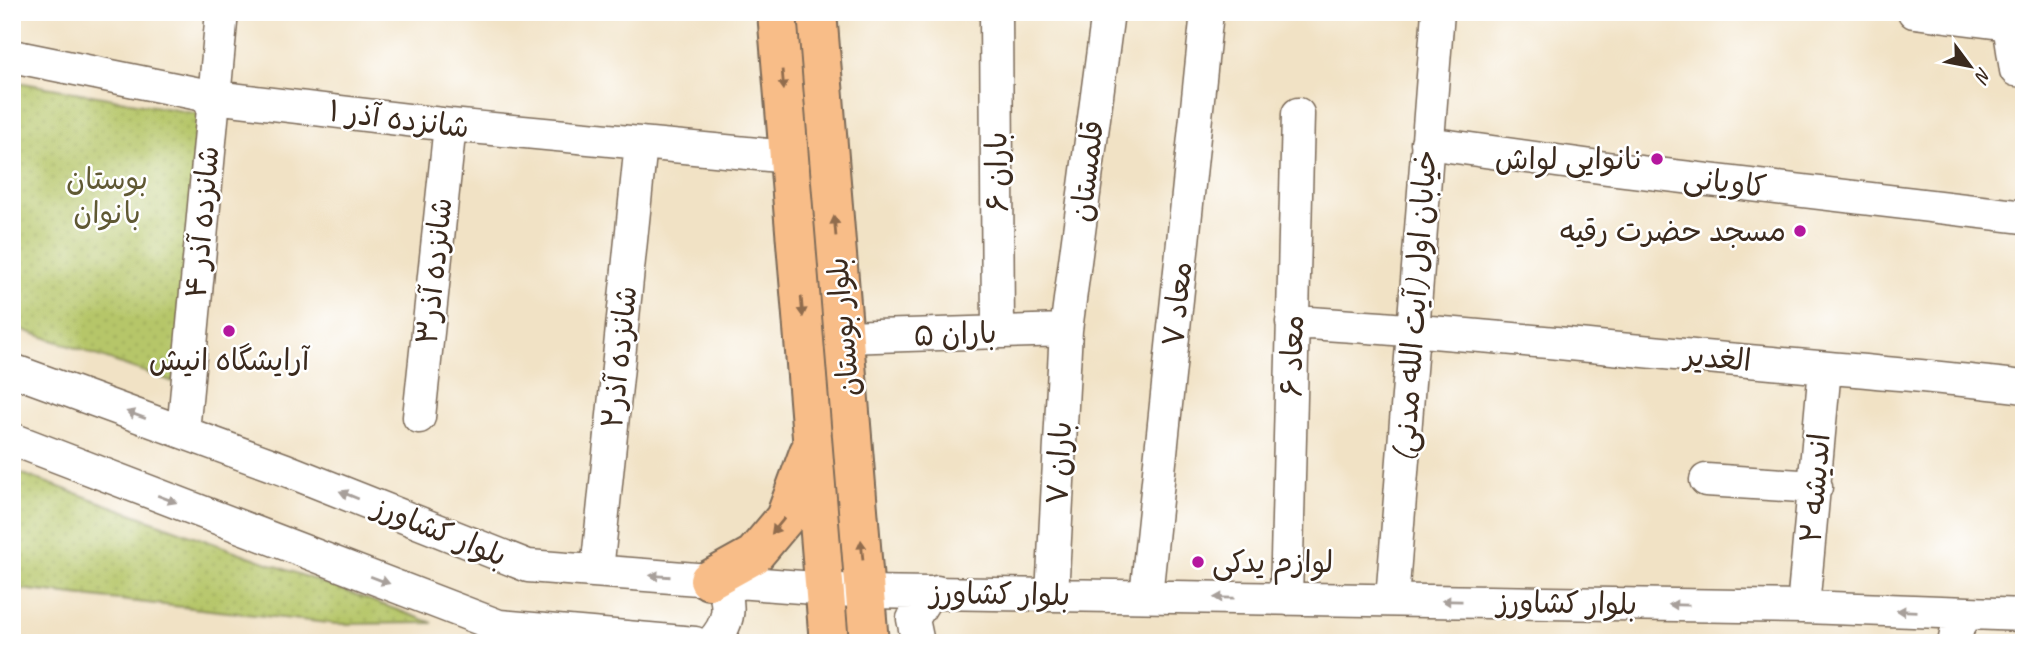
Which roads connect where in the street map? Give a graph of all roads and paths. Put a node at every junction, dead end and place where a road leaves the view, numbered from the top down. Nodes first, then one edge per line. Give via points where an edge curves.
1 (222, 12) edge
2 (996, 12) edge
3 (1108, 12) edge
4 (1207, 12) edge
5 (1438, 12) edge
6 (1914, 12) edge
7 (817, 19) edge
8 (778, 20) edge
9 (12, 56) edge
10 (2024, 71) edge
11 (214, 97) junction
12 (1298, 114) dead end
13 (450, 125) junction
14 (641, 143) junction
15 (1427, 143) junction
16 (789, 157) junction
17 (2024, 218) edge
18 (1292, 322) junction
19 (1066, 330) junction
20 (1413, 330) junction
21 (998, 332) junction
22 (844, 337) junction
23 (1825, 368) junction
24 (12, 370) edge
25 (2024, 387) edge
26 (419, 417) dead end
27 (183, 432) junction
28 (12, 439) edge
29 (813, 440) junction
30 (1706, 480) dead end
31 (1816, 487) junction
32 (597, 571) junction
33 (715, 580) junction
34 (826, 589) junction
35 (866, 592) junction
36 (937, 592) junction
37 (1052, 595) junction
38 (1146, 596) junction
39 (1286, 599) junction
40 (1392, 600) junction
41 (1803, 607) junction
42 (1967, 613) junction
43 (2024, 615) edge
44 (682, 642) edge
45 (711, 643) edge
46 (829, 643) edge
47 (869, 643) edge
48 (918, 643) edge
49 (1954, 643) edge

1 - 11 street, شانزده آذر ۴
2 - 21 street, باران ۶
3 - 19 street, قلمستان
4 - 38 street, معاد ۷
5 - 15 street, خیابان اول (آیت الله مدنی)
6 - 10 street via 2010,24 2016,70
7 - 8 main road
22 -> 7 main road, بلوار بوستان
8 -> 16 main road, بلوار بوستان
9 - 11 street, شانزده آذر ۱
11 - 13 street, شانزده آذر ۱
11 - 27 street, شانزده آذر ۴
12 - 18 street, معاد ۶
13 - 14 street, شانزده آذر ۱
13 - 26 street, شانزده آذر۳
14 - 16 street, شانزده آذر ۱
14 - 32 street, شانزده آذر۲
15 - 17 street, کاویانی
15 - 20 street, خیابان اول (آیت الله مدنی)
16 -> 29 main road, بلوار بوستان
18 - 20 street, الغدیر
18 - 39 street, معاد ۶
19 - 21 street, باران ۵
19 - 37 street, باران ۷
20 - 23 street, الغدیر
20 - 40 street, خیابان اول (آیت الله مدنی)
21 - 22 street, باران ۵
35 -> 22 main road, بلوار بوستان
23 - 25 street, الغدیر
23 - 31 street, اندیشه ۲
27 -> 24 street, بلوار کشاورز
32 -> 27 street, بلوار کشاورز via 528,566
28 -> 44 street via 499,626
29 -> 33 main road via 785,518 754,555
29 - 34 main road, بلوار بوستان
30 - 31 street
31 - 41 street, اندیشه ۲
33 -> 32 street, بلوار کشاورز
33 - 34 street, بلوار کشاورز
33 - 45 street via 729,607 727,621
34 - 35 street, بلوار کشاورز
34 - 46 main road, بلوار بوستان
35 - 36 street, بلوار کشاورز
35 - 47 main road, بلوار بوستان
36 - 37 street, بلوار کشاورز
36 - 48 street via 926,598 913,619
37 - 38 street, بلوار کشاورز
39 -> 38 street, بلوار کشاورز
39 - 40 street, بلوار کشاورز
41 -> 40 street, بلوار کشاورز
42 -> 41 street, بلوار کشاورز
42 - 43 street, بلوار کشاورز
42 - 49 street

